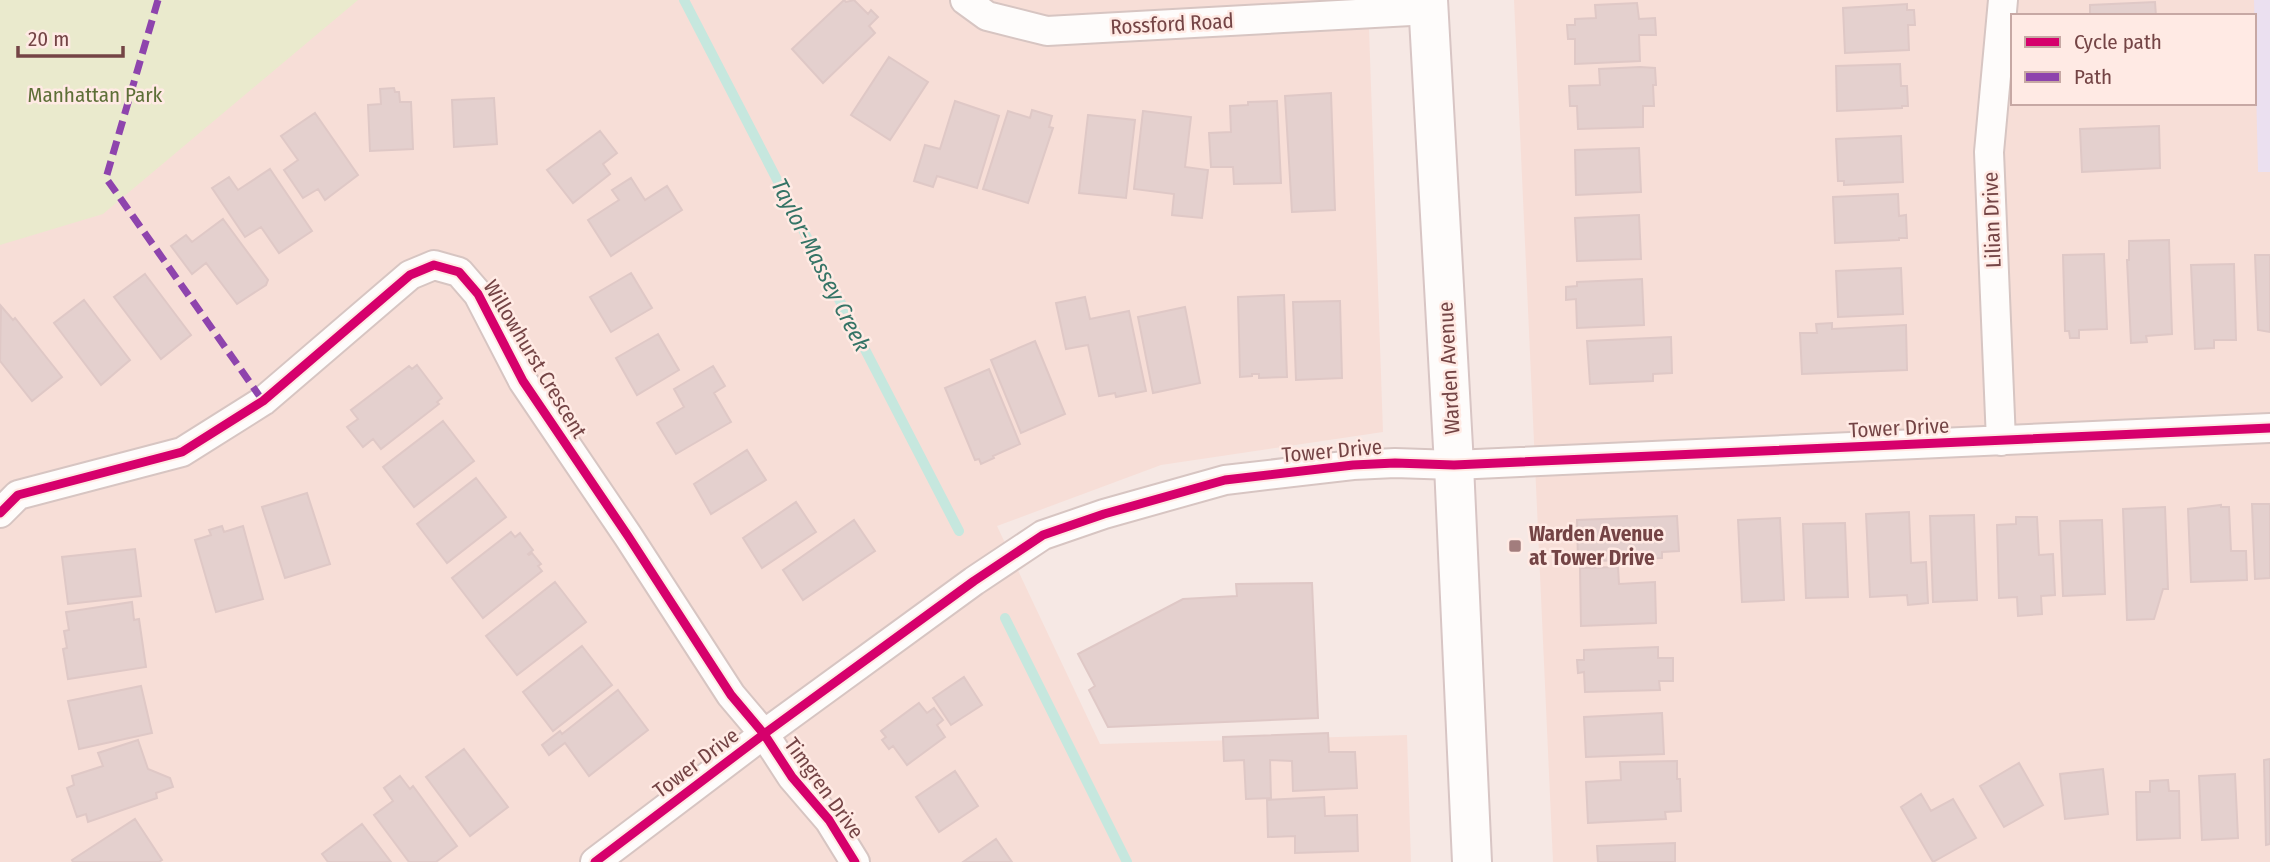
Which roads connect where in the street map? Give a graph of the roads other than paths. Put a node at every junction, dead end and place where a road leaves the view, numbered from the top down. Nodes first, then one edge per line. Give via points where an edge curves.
1 (965, 0) edge
2 (2003, 0) edge
3 (1429, 5) edge
4 (2270, 428) edge
5 (2001, 441) junction
6 (1454, 466) junction
7 (0, 513) edge
8 (764, 734) junction
9 (596, 862) edge
10 (855, 862) edge
11 (1472, 862) edge

1 - 3 street, Rossford Road via 987,16 1047,31
2 - 5 street, Lilian Drive via 1989,152
3 - 6 main road, Warden Avenue
4 - 5 street, Tower Drive
5 - 6 street, Tower Drive
6 - 8 street, Tower Drive via 1353,465 1225,480 1042,536 974,580
6 - 11 main road, Warden Avenue
7 - 8 street, Willowhurst Crescent via 18,495 182,452 263,401 410,275 434,265 459,272 478,294 523,381 731,695
8 - 9 street, Tower Drive
8 - 10 street, Timgren Drive

